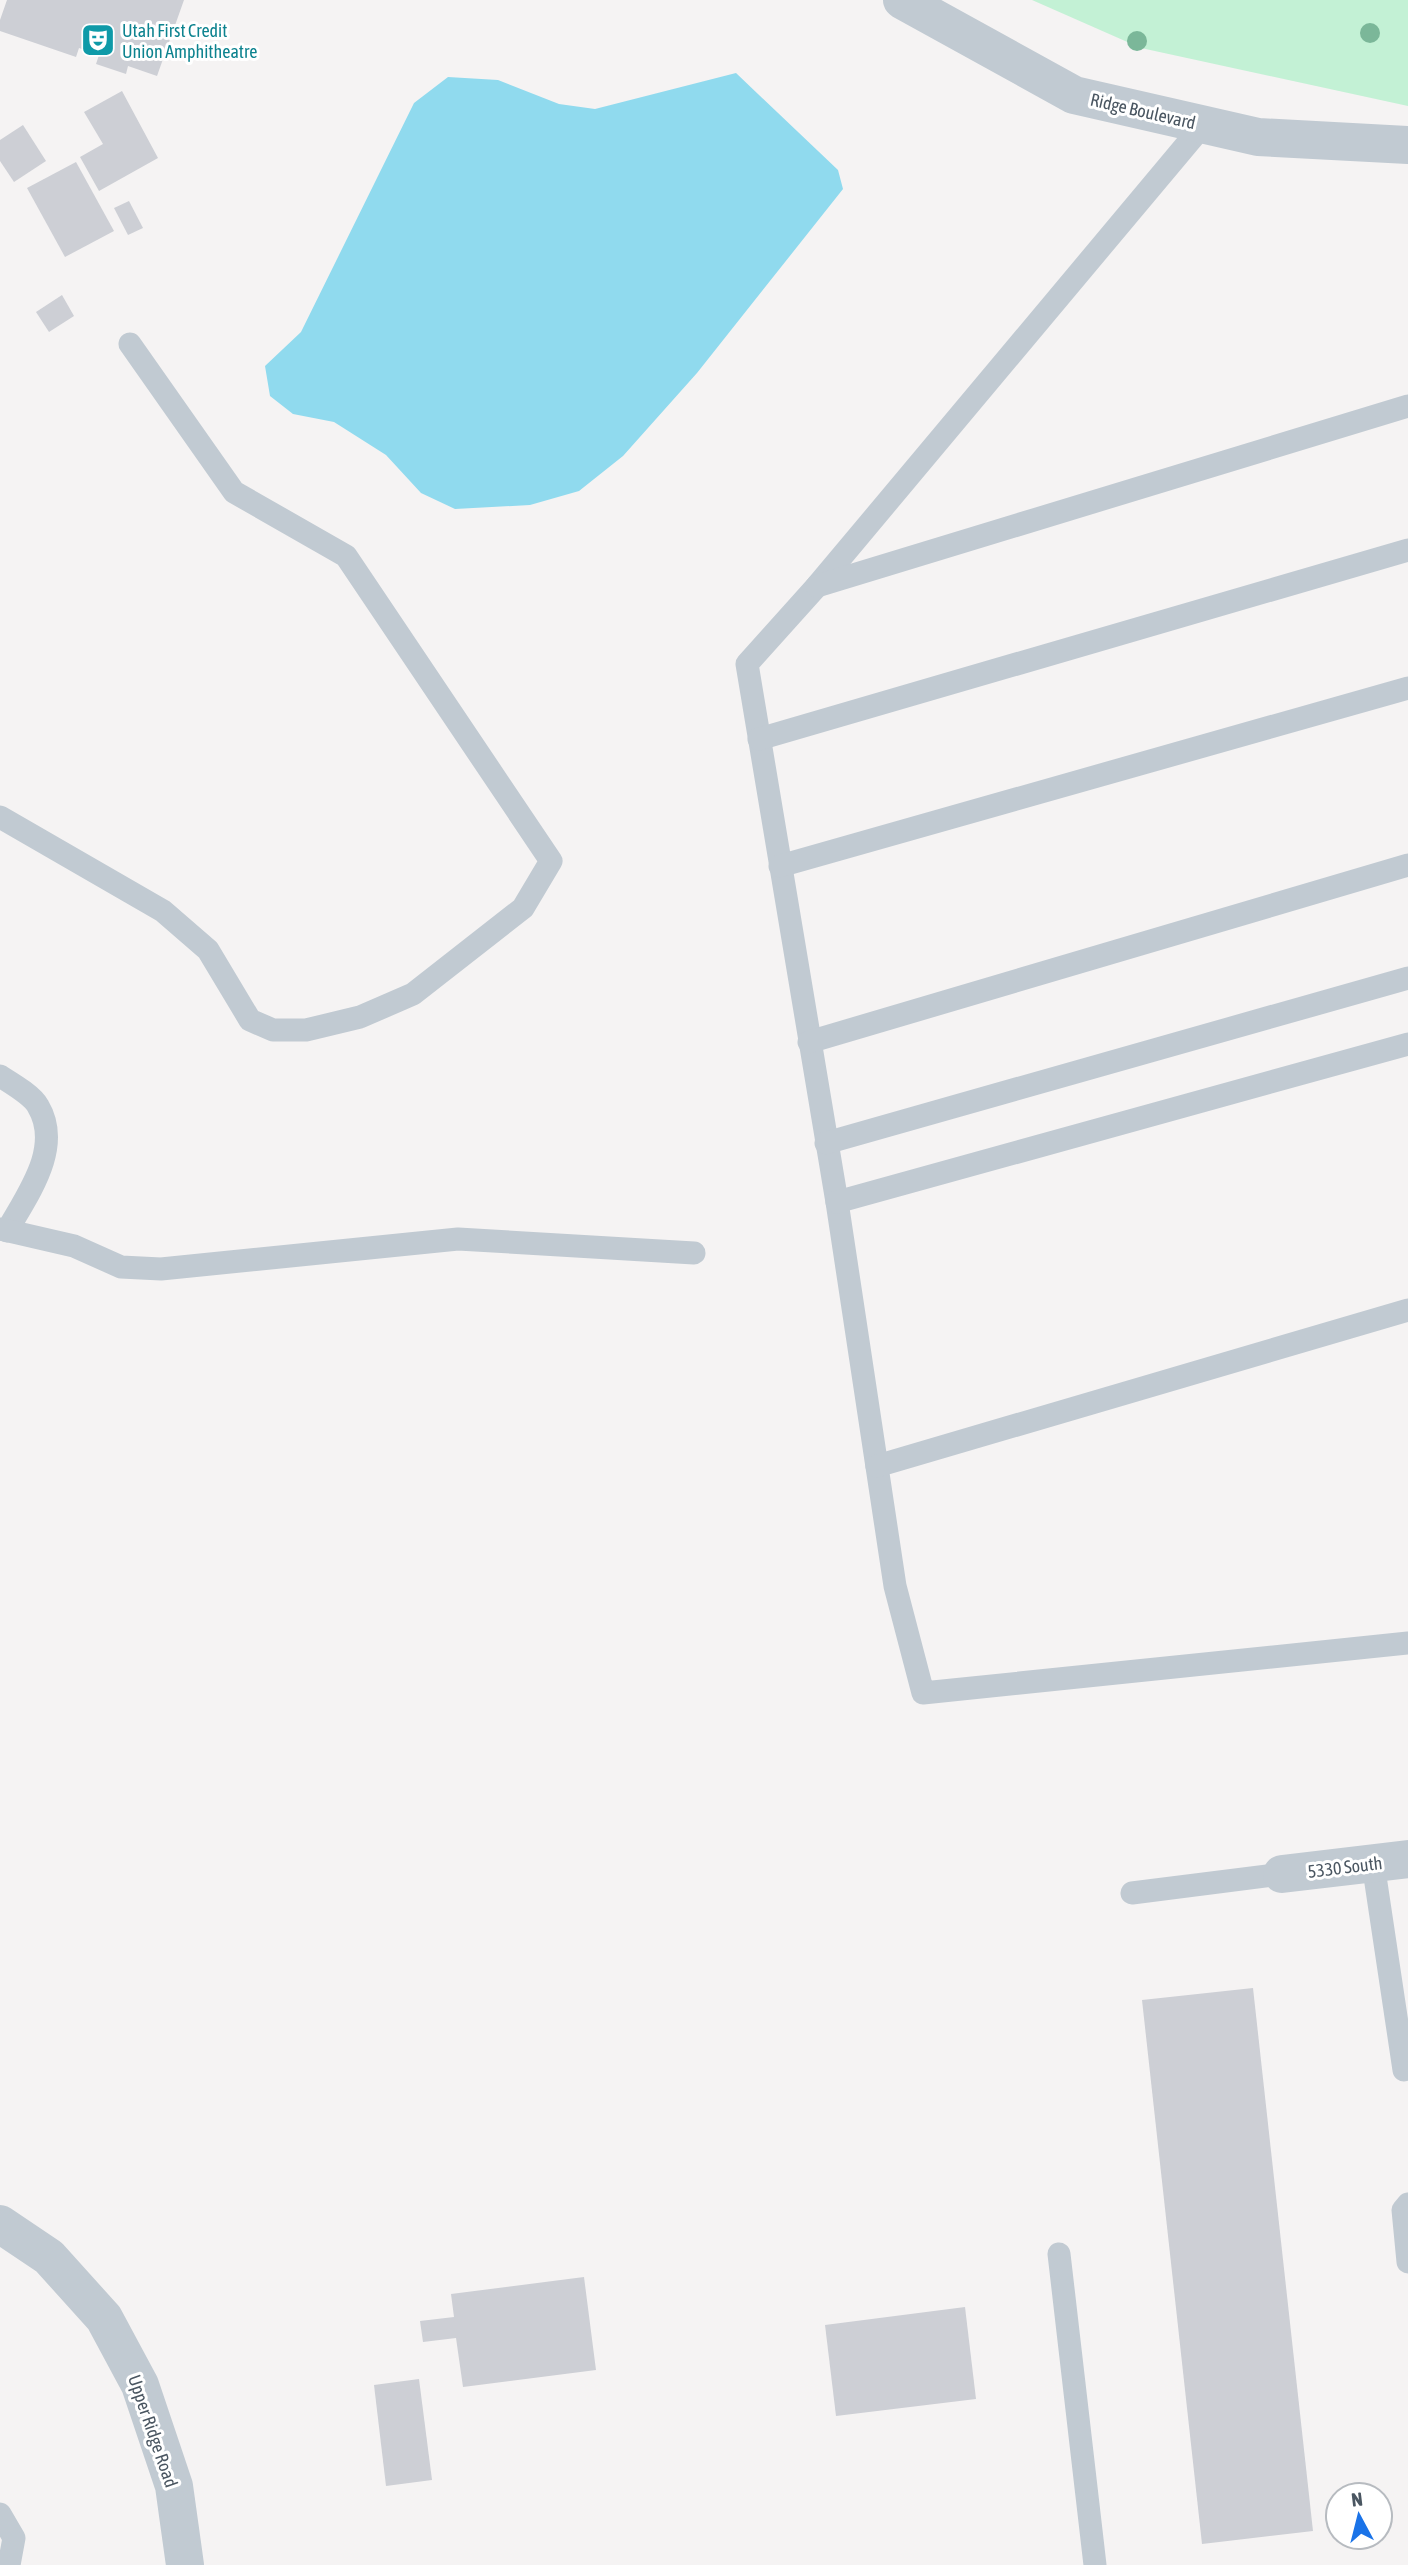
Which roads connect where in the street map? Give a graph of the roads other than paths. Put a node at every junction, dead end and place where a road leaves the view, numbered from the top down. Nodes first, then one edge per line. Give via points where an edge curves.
1 (902, 0) edge
2 (1203, 125) junction
3 (1408, 145) edge
4 (130, 344) dead end
5 (1408, 406) edge
6 (1408, 550) edge
7 (817, 586) junction
8 (1408, 688) edge
9 (759, 739) junction
10 (0, 817) edge
11 (1408, 865) edge
12 (780, 866) junction
13 (1408, 978) edge
14 (809, 1042) junction
15 (1408, 1044) edge
16 (0, 1076) edge
17 (826, 1143) junction
18 (837, 1202) junction
19 (3, 1230) edge
20 (694, 1253) dead end
21 (1408, 1310) edge
22 (877, 1466) junction
23 (1408, 1643) edge
24 (1390, 1861) edge
25 (1282, 1874) joint
26 (1132, 1894) dead end
27 (1404, 2070) dead end
28 (1408, 2204) edge
29 (0, 2224) edge
30 (1059, 2254) dead end
31 (1408, 2262) edge
32 (0, 2514) edge
33 (9, 2565) edge
34 (185, 2565) edge
35 (1095, 2565) edge

1 - 2 street, Ridge Boulevard via 1074,95
2 - 3 street, Ridge Boulevard via 1258,137
2 - 7 lane
4 - 10 lane via 234,492 346,556 551,861 523,908 413,993 360,1017 306,1030 273,1030 250,1020 208,950 163,911
5 - 7 lane
6 - 9 lane
7 - 9 lane via 747,664
8 - 12 lane
9 - 12 lane
11 - 14 lane
12 - 14 lane
13 - 17 lane
14 - 17 lane
15 - 18 lane
16 - 19 lane via 38,1105 47,1139 40,1172
17 - 18 lane
18 - 22 lane
19 - 20 lane via 74,1246 121,1266 161,1269 458,1238
21 - 22 lane
22 - 23 lane via 895,1586 923,1693
24 - 25 street, 5330 South
24 - 27 lane
25 - 26 lane
28 - 31 lane via 1403,2210 1403,2227
29 - 34 street, Upper Ridge Road via 49,2257 104,2318 140,2385 174,2486
30 - 35 lane
32 - 33 lane via 14,2538

